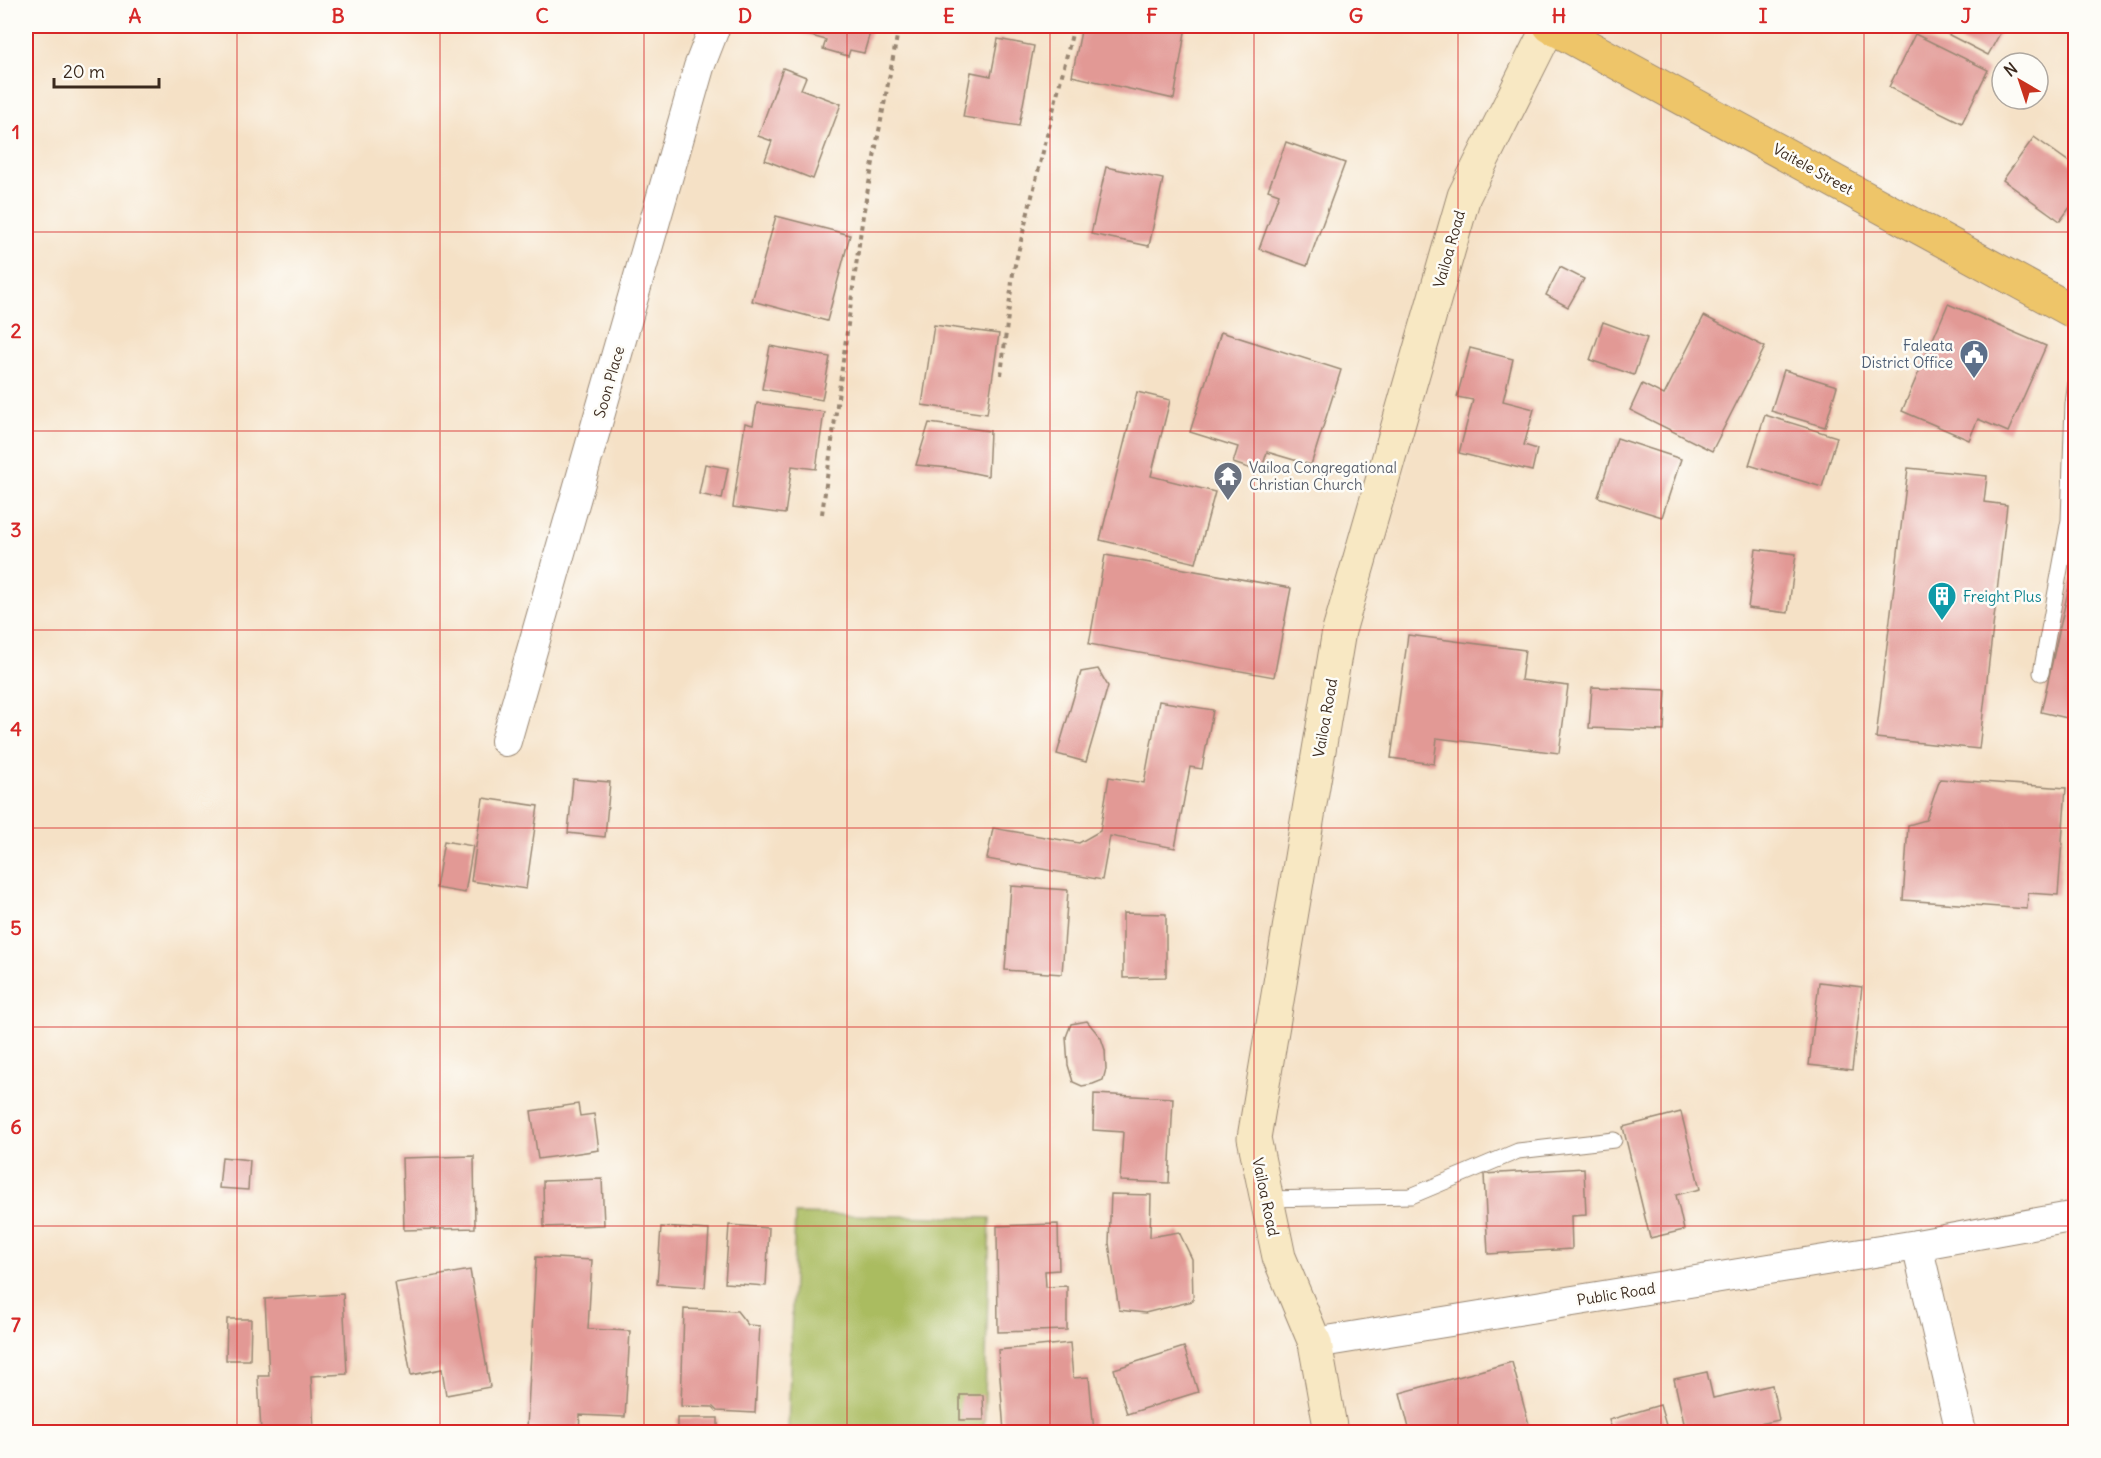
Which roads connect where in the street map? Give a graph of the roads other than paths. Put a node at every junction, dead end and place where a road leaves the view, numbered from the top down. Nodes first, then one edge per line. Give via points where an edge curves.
1 (715, 26) edge
2 (1549, 26) edge
3 (2076, 313) edge
4 (2076, 382) edge
5 (2041, 673) dead end
6 (507, 741) dead end
7 (1614, 1140) dead end
8 (1267, 1200) junction
9 (2076, 1216) edge
10 (1917, 1245) junction
11 (1315, 1343) junction
12 (1331, 1432) edge
13 (1962, 1432) edge

1 - 6 street, Soon Place via 699,67
2 - 3 main road, Vaitele Street
2 - 8 main road, Vailoa Road via 1464,196 1340,632 1254,1138
4 - 5 lane via 2068,520
7 - 8 lane via 1518,1151 1411,1196
8 - 11 main road, Vailoa Road via 1279,1257
9 - 10 street, Public Road
10 - 11 street, Public Road
10 - 13 street
11 - 12 main road, Vailoa Road

